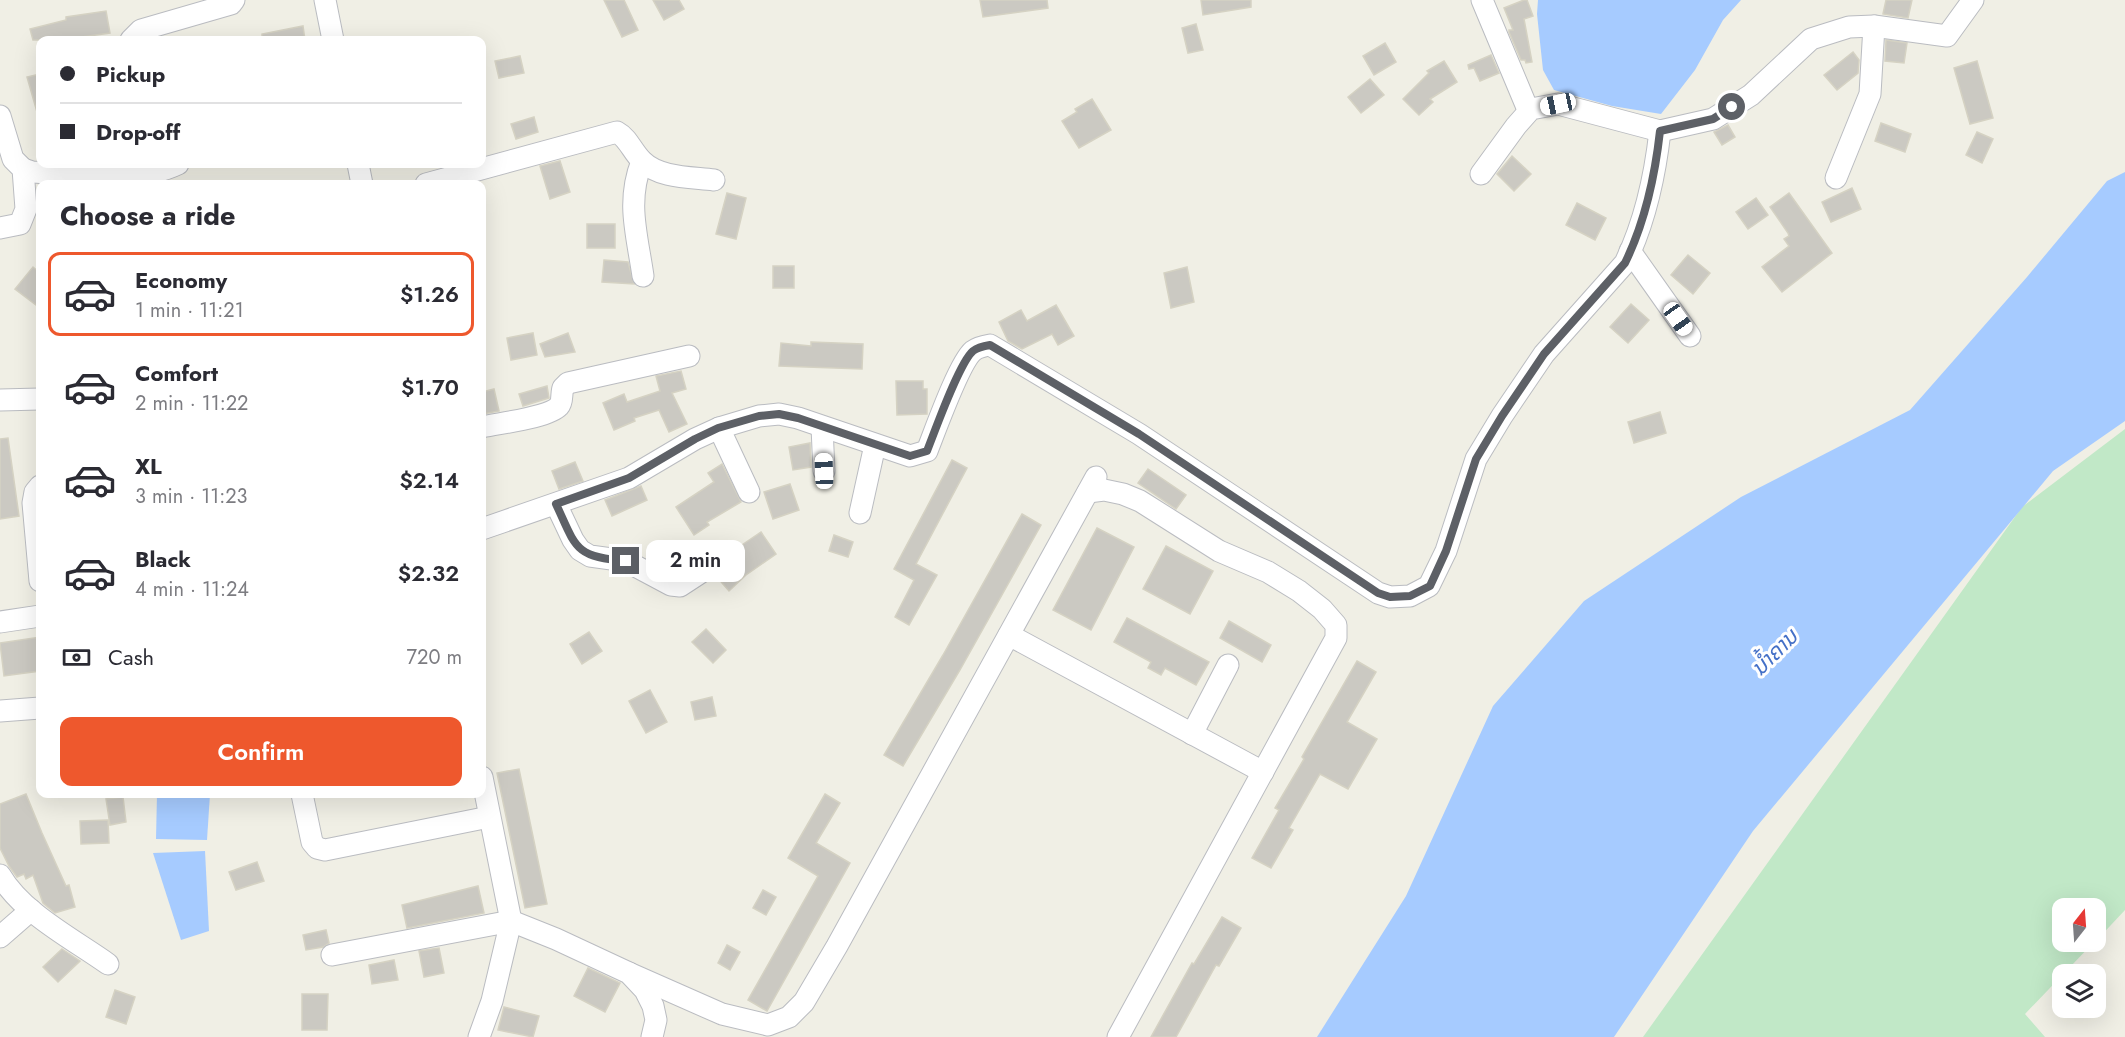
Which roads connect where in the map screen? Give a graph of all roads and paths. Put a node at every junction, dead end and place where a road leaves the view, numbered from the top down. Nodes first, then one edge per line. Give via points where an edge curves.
1 (234, 0) edge
2 (325, 0) edge
3 (1482, 0) edge
4 (1973, 0) edge
5 (1874, 26) junction
6 (135, 36) edge
7 (332, 36) edge
8 (1531, 109) junction
9 (0, 116) edge
10 (1660, 131) junction
11 (642, 161) junction
12 (486, 167) edge
13 (169, 168) edge
14 (483, 168) edge
15 (23, 169) junction
16 (1481, 174) dead end
17 (1836, 178) dead end
18 (440, 180) edge
19 (714, 180) dead end
20 (0, 228) edge
21 (1630, 251) junction
22 (643, 276) dead end
23 (1690, 336) dead end
24 (689, 356) dead end
25 (36, 399) edge
26 (0, 400) edge
27 (486, 425) edge
28 (822, 427) junction
29 (718, 428) junction
30 (875, 445) junction
31 (824, 471) dead end
32 (36, 491) edge
33 (749, 492) dead end
34 (556, 504) junction
35 (860, 513) dead end
36 (486, 528) edge
37 (36, 536) edge
38 (706, 569) dead end
39 (36, 617) edge
40 (0, 622) edge
41 (1009, 635) junction
42 (1228, 665) dead end
43 (36, 708) edge
44 (0, 711) edge
45 (1192, 734) junction
46 (1263, 772) junction
47 (303, 798) edge
48 (486, 798) edge
49 (489, 817) junction
50 (0, 875) edge
51 (31, 910) junction
52 (511, 921) junction
53 (0, 937) edge
54 (332, 955) dead end
55 (108, 964) dead end
56 (629, 973) junction
57 (746, 1021) junction
58 (479, 1037) edge
59 (652, 1037) edge
60 (783, 1037) edge
61 (1118, 1037) edge

1 - 6 street via 141,30
2 - 7 street
3 - 8 street
4 - 5 street via 1947,36
5 - 10 street via 1849,27 1811,39 1751,95 1713,119
5 - 17 street via 1870,94
8 - 10 street via 1558,104
8 - 16 street
9 - 15 street via 13,159
10 - 21 street via 1653,182
11 - 12 street via 624,136 610,132
11 - 19 street via 662,173
11 - 22 street via 632,201
13 - 15 street via 121,176
14 - 18 street
15 - 20 street via 26,209 20,224
21 - 23 street
21 - 30 street via 1625,263 1544,354 1502,416 1476,459 1446,551 1430,586 1410,596 1378,593 1139,434 990,345 970,353 927,451 910,456
24 - 27 street via 568,383 559,406 539,416
25 - 26 street
28 - 29 street via 779,414
28 - 30 street
28 - 31 street
29 - 33 street
29 - 34 street via 629,478
30 - 35 street
32 - 37 street via 33,503
34 - 36 street
34 - 38 street via 573,540 590,556 626,561 671,585 680,586
39 - 40 street
41 - 45 street
41 - 46 street via 1092,485 1140,501 1219,551 1268,572 1299,591 1336,625 1336,638
41 - 57 street via 804,1002 789,1017 768,1025
42 - 45 street
43 - 44 street
45 - 46 street
46 - 61 street
47 - 49 street via 312,842 325,850
48 - 49 street
49 - 52 street
50 - 51 street via 9,890
51 - 53 street
51 - 55 street
52 - 54 street
52 - 56 street
52 - 58 street
56 - 57 street
56 - 59 street via 653,1006 656,1020
57 - 60 street

